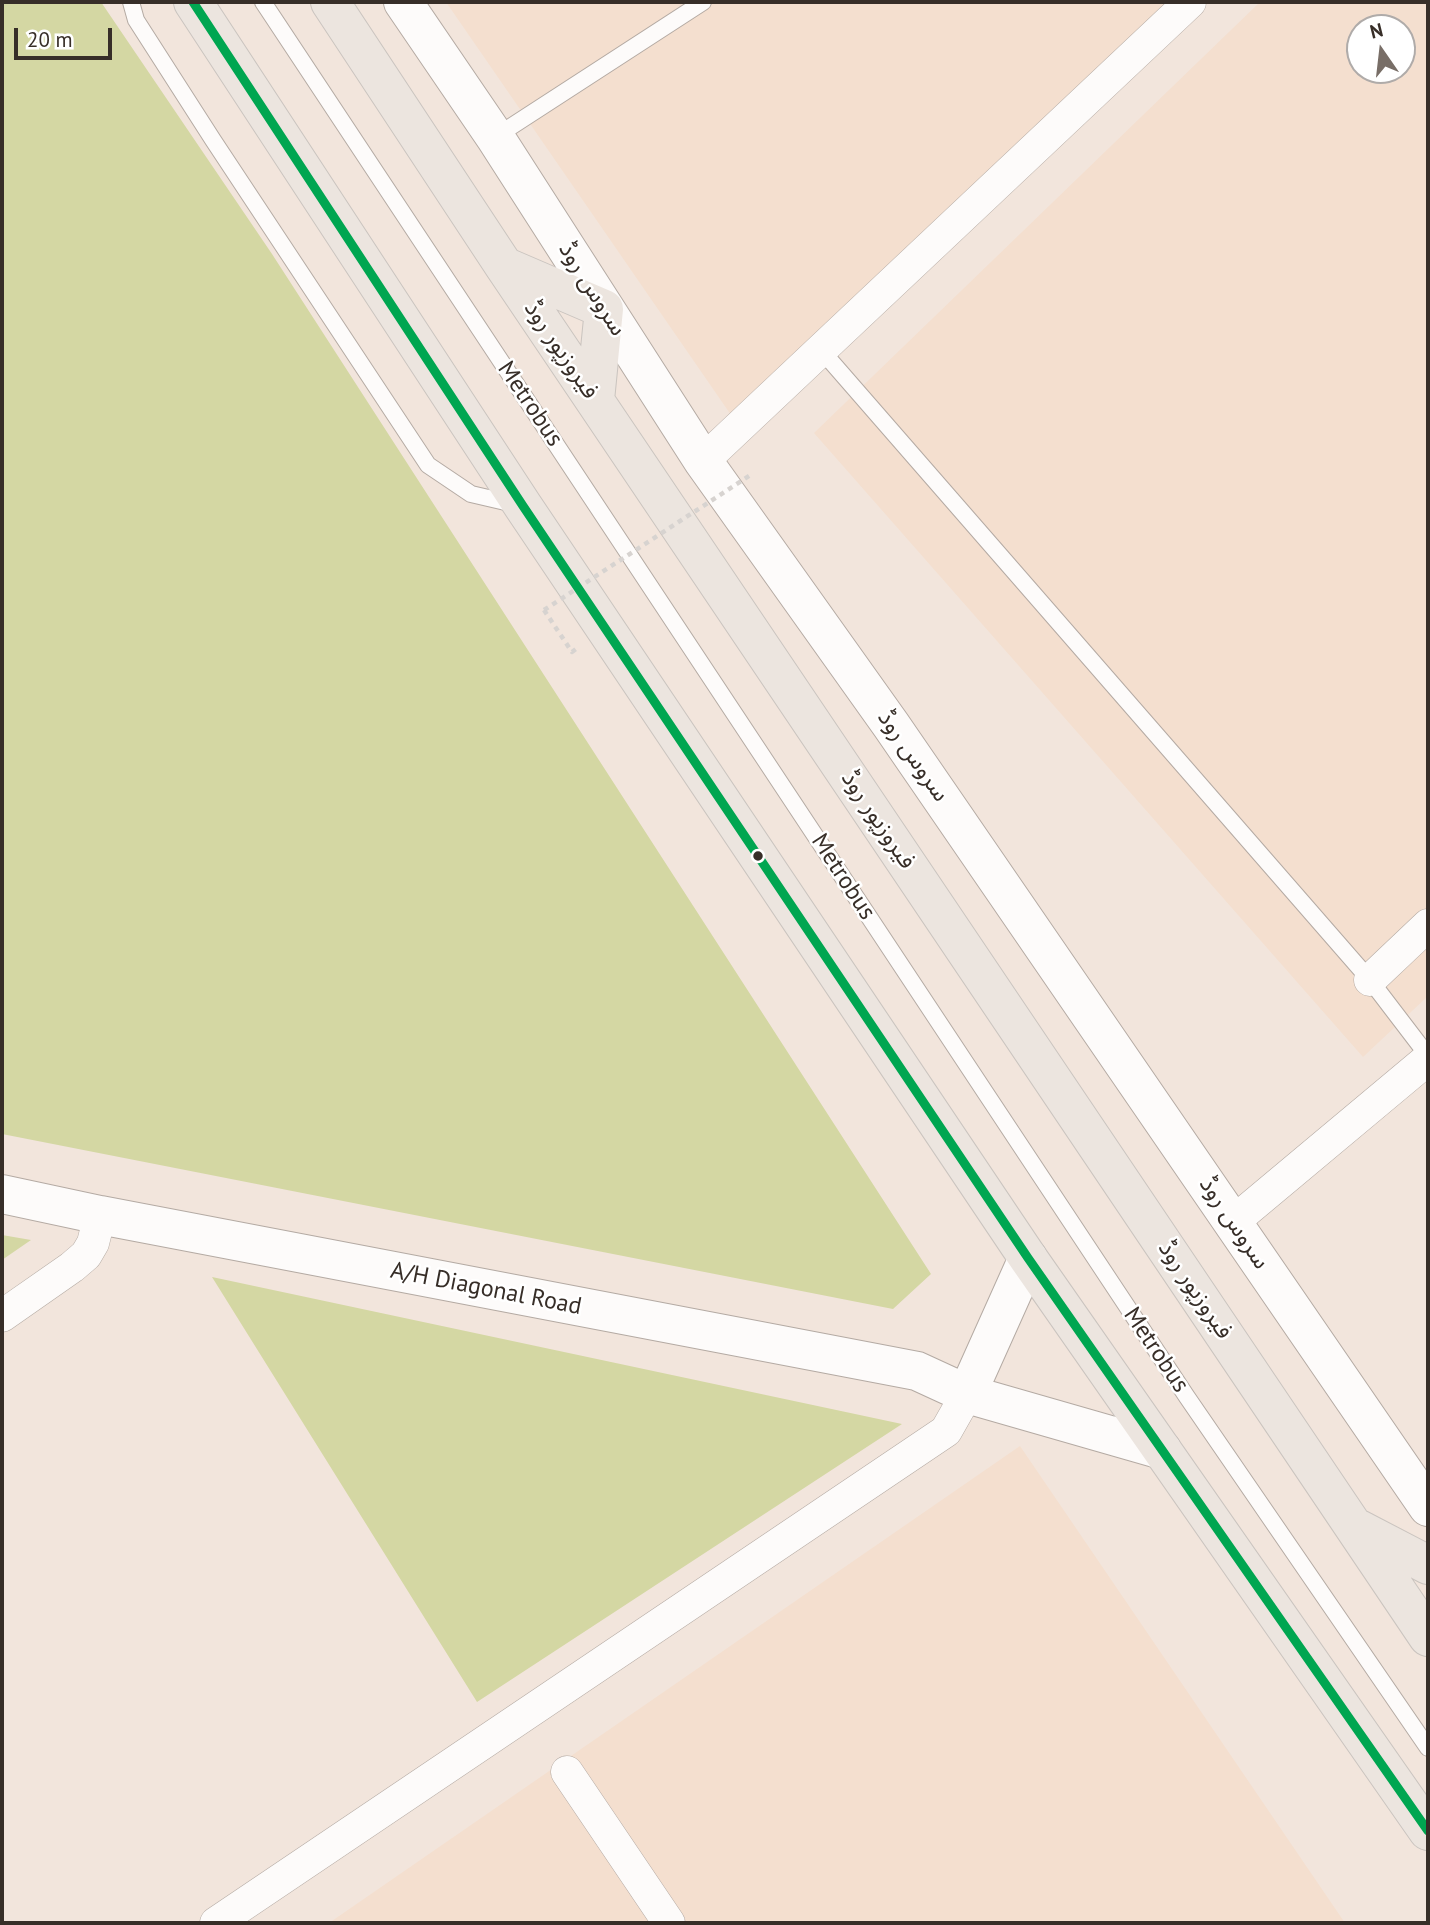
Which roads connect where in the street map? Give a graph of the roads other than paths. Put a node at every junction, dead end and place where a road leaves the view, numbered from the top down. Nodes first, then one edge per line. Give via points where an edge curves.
1 (131, 2) edge
2 (193, 2) edge
3 (263, 2) edge
4 (330, 2) edge
5 (403, 2) edge
6 (703, 2) edge
7 (1190, 2) edge
8 (495, 137) junction
9 (504, 266) junction
10 (604, 309) junction
11 (821, 351) junction
12 (595, 400) junction
13 (703, 461) junction
14 (523, 506) junction
15 (1428, 925) edge
16 (1370, 980) junction
17 (1428, 1057) edge
18 (2, 1194) edge
19 (100, 1215) junction
20 (1233, 1222) junction
21 (1028, 1258) junction
22 (2, 1316) edge
23 (967, 1394) junction
24 (1162, 1450) junction
25 (1428, 1507) edge
26 (1354, 1527) junction
27 (1428, 1565) edge
28 (1428, 1637) edge
29 (1428, 1748) edge
30 (567, 1772) dead end
31 (1428, 1831) edge
32 (216, 1923) edge
33 (669, 1923) edge

1 - 14 lane via 136,20 428,465 471,494
2 - 14 main road
3 - 29 lane, Metrobus via 1180,1386
4 - 9 main road, فیروزپور روڈ
5 - 8 street, سروس روڈ
6 - 8 lane
7 - 11 street
8 - 10 street, سروس روڈ
9 - 10 main road
9 - 12 main road, فیروزپور روڈ
10 - 12 main road
10 - 13 street, سروس روڈ
11 - 13 street
11 - 16 lane
12 - 26 main road, فیروزپور روڈ
13 - 20 street, سروس روڈ
14 - 21 main road
15 - 16 street
16 - 17 lane
17 - 20 street
18 - 19 street, A/H Diagonal Road
19 - 22 street via 86,1255
19 - 23 street, A/H Diagonal Road via 917,1371
20 - 25 street, سروس روڈ
21 - 23 street
21 - 24 main road
23 - 24 street, A/H Diagonal Road
23 - 32 street via 946,1431
24 - 31 main road
26 - 27 main road
26 - 28 main road, فیروزپور روڈ
30 - 33 street

